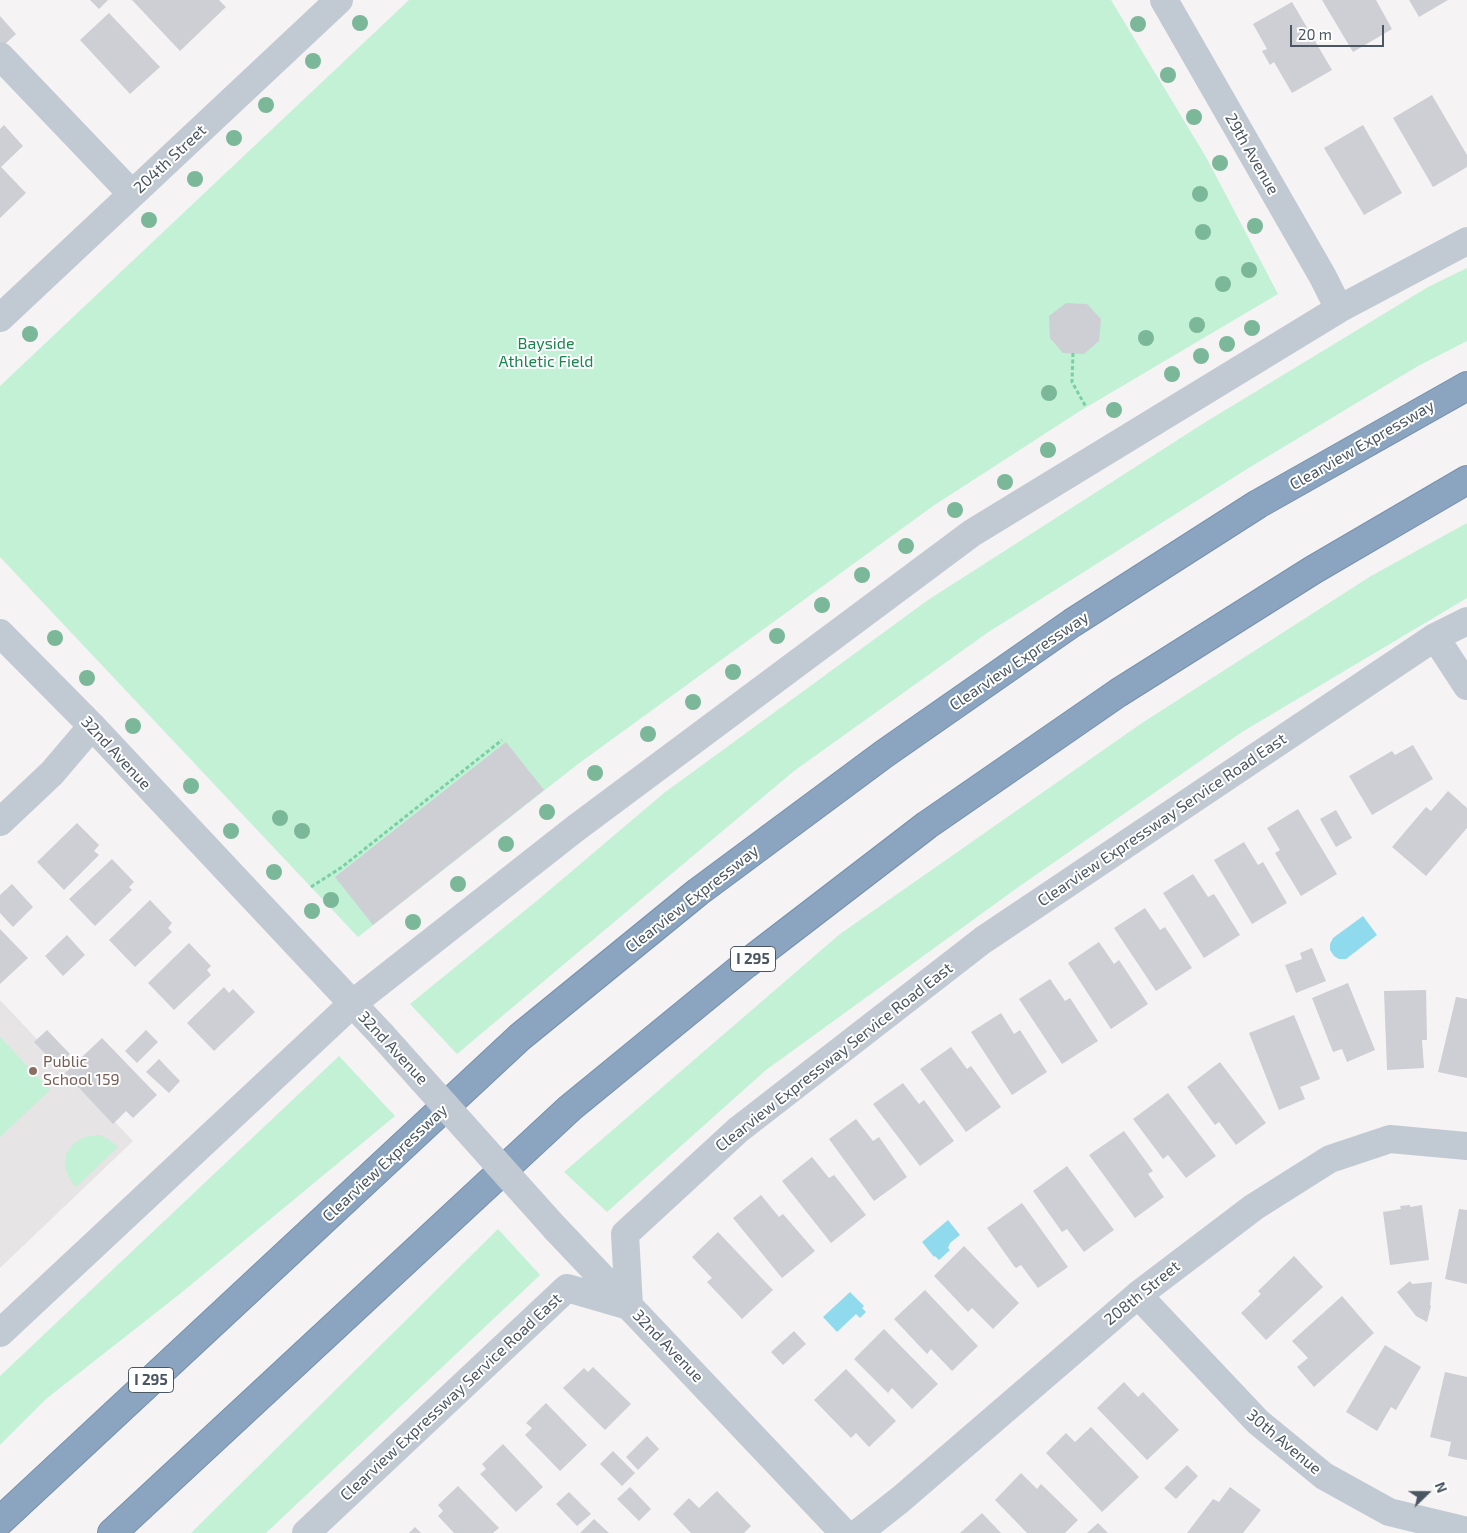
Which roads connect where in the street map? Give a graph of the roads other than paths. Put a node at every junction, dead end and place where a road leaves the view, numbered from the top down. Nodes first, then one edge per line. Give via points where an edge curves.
1 (339, 0) edge
2 (1164, 0) edge
3 (0, 56) edge
4 (132, 194) junction
5 (1467, 241) edge
6 (1339, 309) junction
7 (0, 318) edge
8 (1467, 386) edge
9 (1467, 480) edge
10 (1467, 621) edge
11 (0, 633) edge
12 (1435, 636) junction
13 (1467, 686) edge
14 (92, 726) junction
15 (0, 822) edge
16 (352, 1004) junction
17 (1467, 1146) edge
18 (1138, 1295) junction
19 (630, 1306) junction
20 (0, 1333) edge
21 (36, 1486) junction
22 (0, 1516) edge
23 (0, 1522) edge
24 (1467, 1531) edge
25 (112, 1533) edge
26 (306, 1533) edge
27 (844, 1533) edge
28 (858, 1533) edge

1 - 4 street, 204th Street
2 - 6 street, 29th Avenue
3 - 4 street
4 - 7 street, 204th Street
5 - 6 street
6 - 16 street via 972,533 576,828
8 - 21 highway, Clearview Expressway / I 295 via 1258,504 1072,624 884,754 698,892 520,1037
9 - 25 highway, I 295 via 1313,570 1118,693 927,825 754,958 570,1108
10 - 12 street, Clearview Expressway Service Road East
11 - 14 street, 32nd Avenue
12 - 13 street
12 - 19 street, Clearview Expressway Service Road East via 983,940 738,1130 625,1234
14 - 15 street via 52,773
14 - 16 street, 32nd Avenue
16 - 19 street, 32nd Avenue, bridge
16 - 20 street
17 - 18 street, 208th Street via 1390,1139 1330,1159 1254,1206
18 - 24 street, 30th Avenue via 1258,1422 1324,1476 1390,1512
18 - 28 street, 208th Street
19 - 26 street, Clearview Expressway Service Road East via 567,1288
19 - 27 street, 32nd Avenue
21 - 22 highway
21 - 23 highway, Clearview Expressway / I 295

